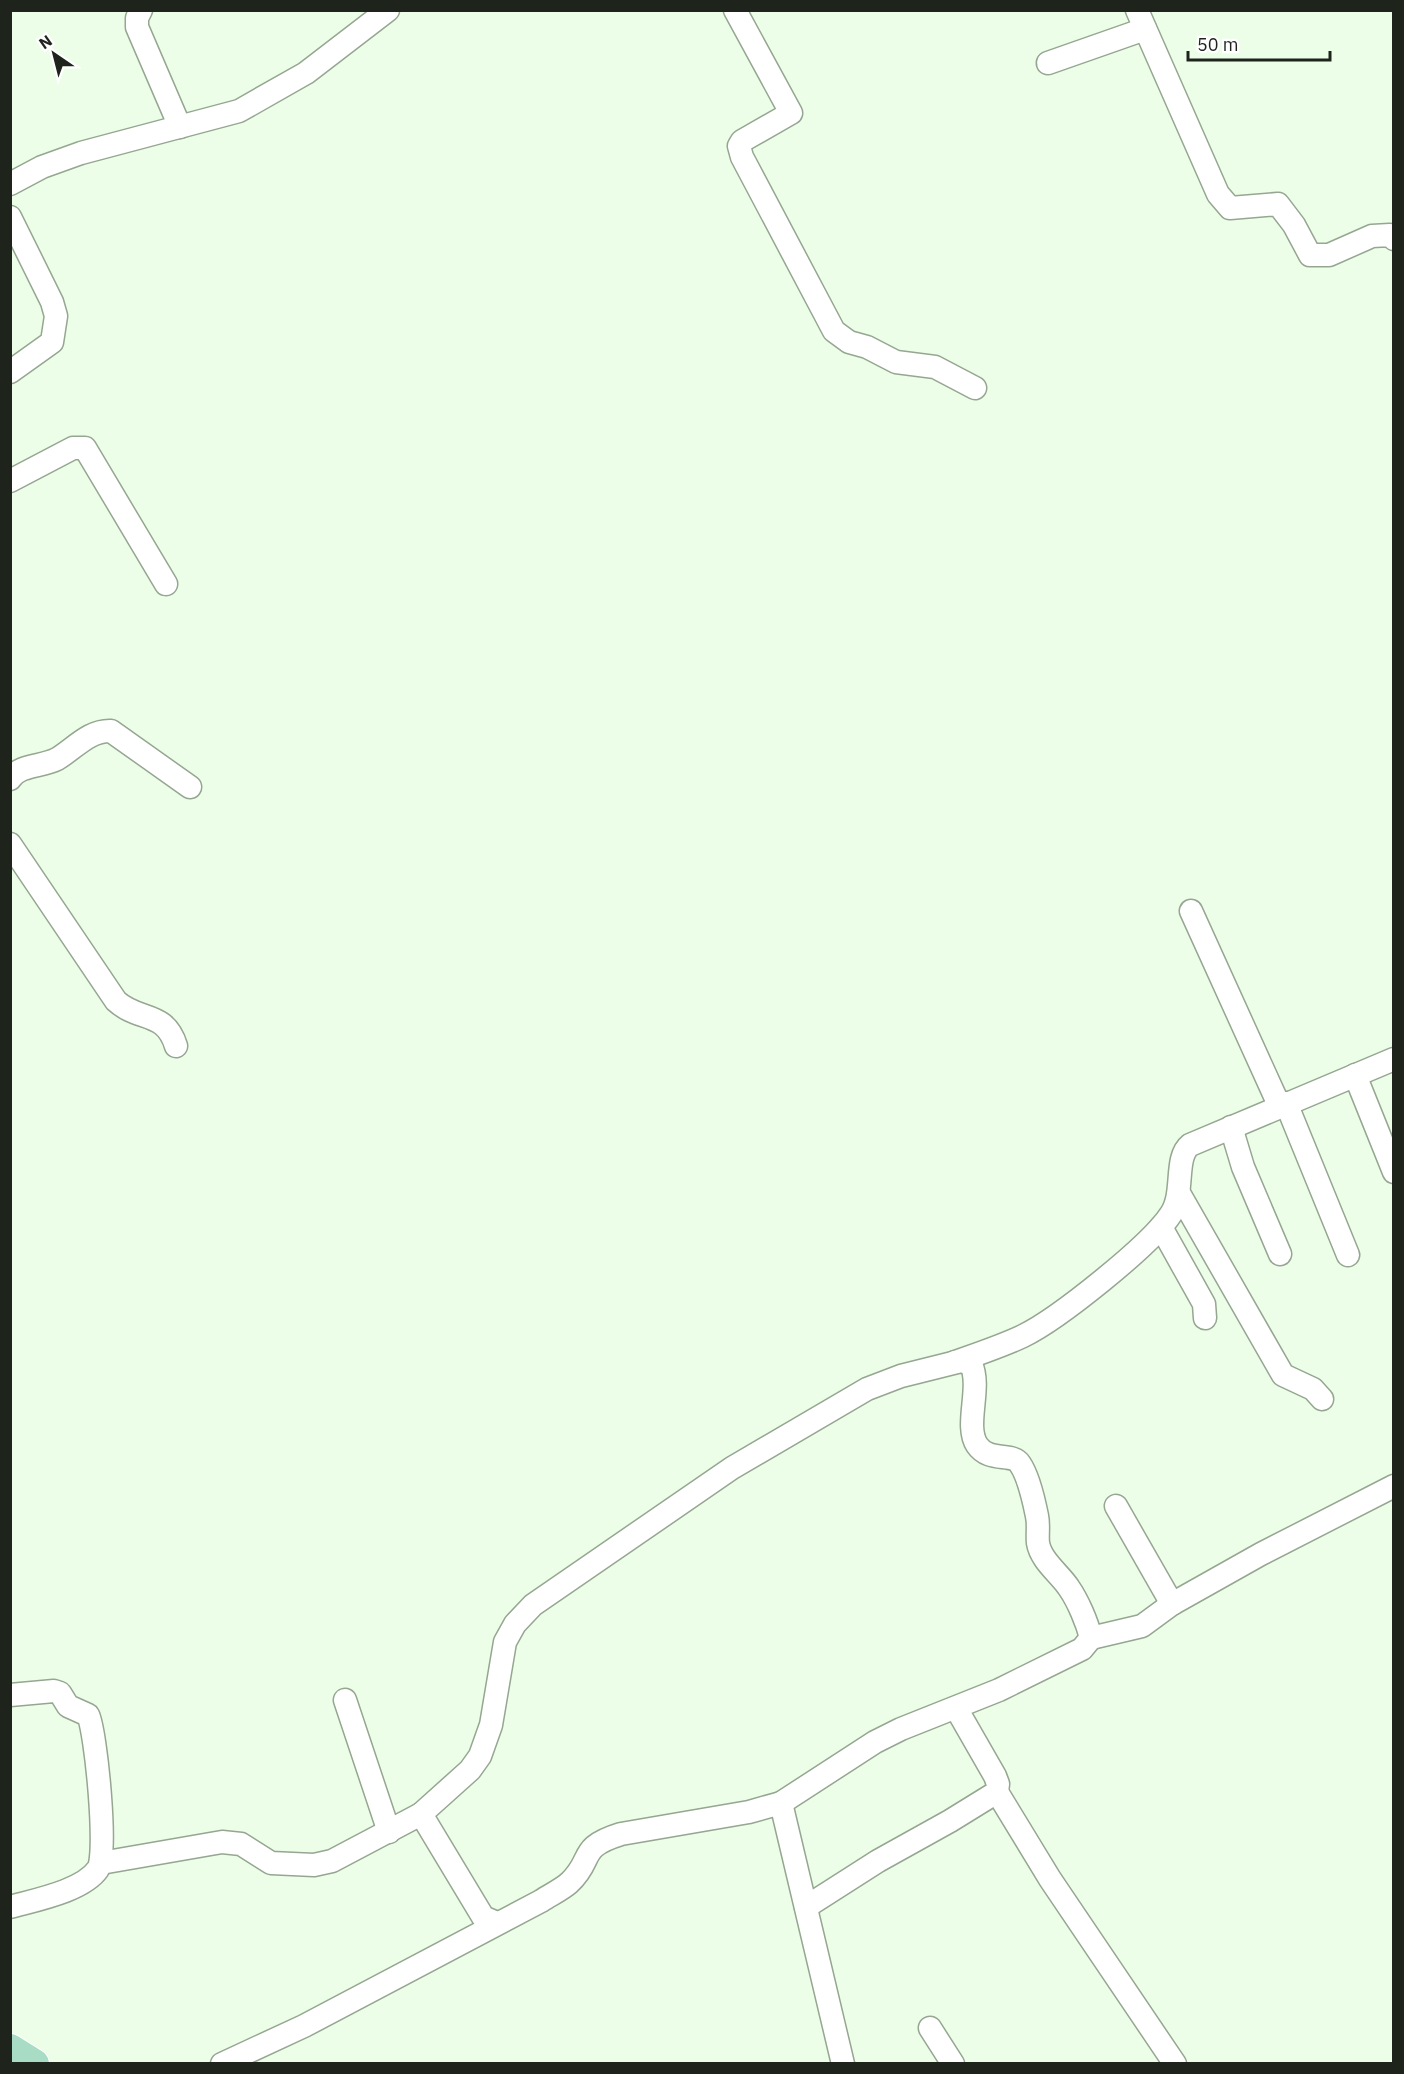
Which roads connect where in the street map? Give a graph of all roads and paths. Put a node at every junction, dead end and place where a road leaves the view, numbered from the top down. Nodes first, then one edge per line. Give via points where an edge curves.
1 (141, 10) edge
2 (735, 10) edge
3 (384, 12) edge
4 (1141, 20) edge
5 (1048, 63) dead end
6 (180, 127) junction
7 (10, 184) edge
8 (10, 217) edge
9 (1392, 236) edge
10 (10, 372) edge
11 (975, 388) dead end
12 (10, 481) edge
13 (166, 584) dead end
14 (10, 779) edge
15 (190, 787) dead end
16 (10, 844) edge
17 (1191, 911) dead end
18 (176, 1046) dead end
19 (1394, 1059) edge
20 (1355, 1074) junction
21 (1282, 1104) junction
22 (1232, 1127) junction
23 (1394, 1172) edge
24 (1180, 1195) junction
25 (1161, 1227) junction
26 (1280, 1254) dead end
27 (1348, 1255) dead end
28 (1205, 1318) dead end
29 (955, 1362) junction
30 (1322, 1399) dead end
31 (1394, 1486) edge
32 (1116, 1506) dead end
33 (1172, 1604) junction
34 (1090, 1638) junction
35 (10, 1695) edge
36 (345, 1700) dead end
37 (956, 1708) junction
38 (997, 1791) junction
39 (781, 1803) junction
40 (421, 1814) junction
41 (389, 1832) junction
42 (101, 1863) junction
43 (10, 1907) edge
44 (806, 1908) junction
45 (497, 1923) junction
46 (930, 2028) dead end
47 (10, 2049) edge
48 (34, 2064) edge
49 (222, 2064) edge
50 (843, 2064) edge
51 (953, 2064) edge
52 (1175, 2064) edge

1 - 6 street via 138,27
2 - 11 street via 791,113 742,141 742,157 834,331 896,363 935,367
3 - 6 street via 270,96 239,111
4 - 5 street
4 - 9 street via 1218,194 1230,208 1278,204 1310,255 1329,255 1372,236
6 - 7 street via 81,153
8 - 10 street via 56,316 52,342
12 - 13 street via 73,448 86,448
14 - 15 street via 22,769 57,759 95,734 111,731
16 - 18 street via 116,1001 159,1020 172,1034
17 - 21 street
19 - 20 street
20 - 21 street
20 - 23 street
21 - 22 street
21 - 27 street
22 - 24 street via 1185,1149
22 - 26 street via 1243,1167
24 - 25 street
24 - 30 street via 1283,1375 1313,1389
25 - 28 street via 1204,1304
25 - 29 street via 1070,1305 1024,1335
29 - 34 street via 967,1361 975,1374 972,1433 976,1444 990,1457 1011,1458 1021,1465 1037,1516 1041,1552 1071,1590
29 - 40 street via 901,1376 857,1395 732,1468 533,1605 505,1642 491,1725 480,1756
31 - 33 street
32 - 33 street
33 - 34 street via 1142,1626
34 - 37 street via 1082,1649 1065,1659
35 - 42 street via 60,1692 68,1706 89,1717 102,1808
36 - 41 street
37 - 38 street via 998,1784
37 - 39 street via 875,1742
38 - 44 street
38 - 52 street via 1050,1879
39 - 44 street
39 - 45 street via 602,1840 589,1850 569,1882
40 - 41 street
40 - 45 street via 483,1917
41 - 42 street via 332,1861 314,1865 271,1863 240,1844 222,1842
42 - 43 street via 86,1880 53,1895
44 - 50 street
45 - 49 street via 304,2026
46 - 51 street
47 - 48 main road

